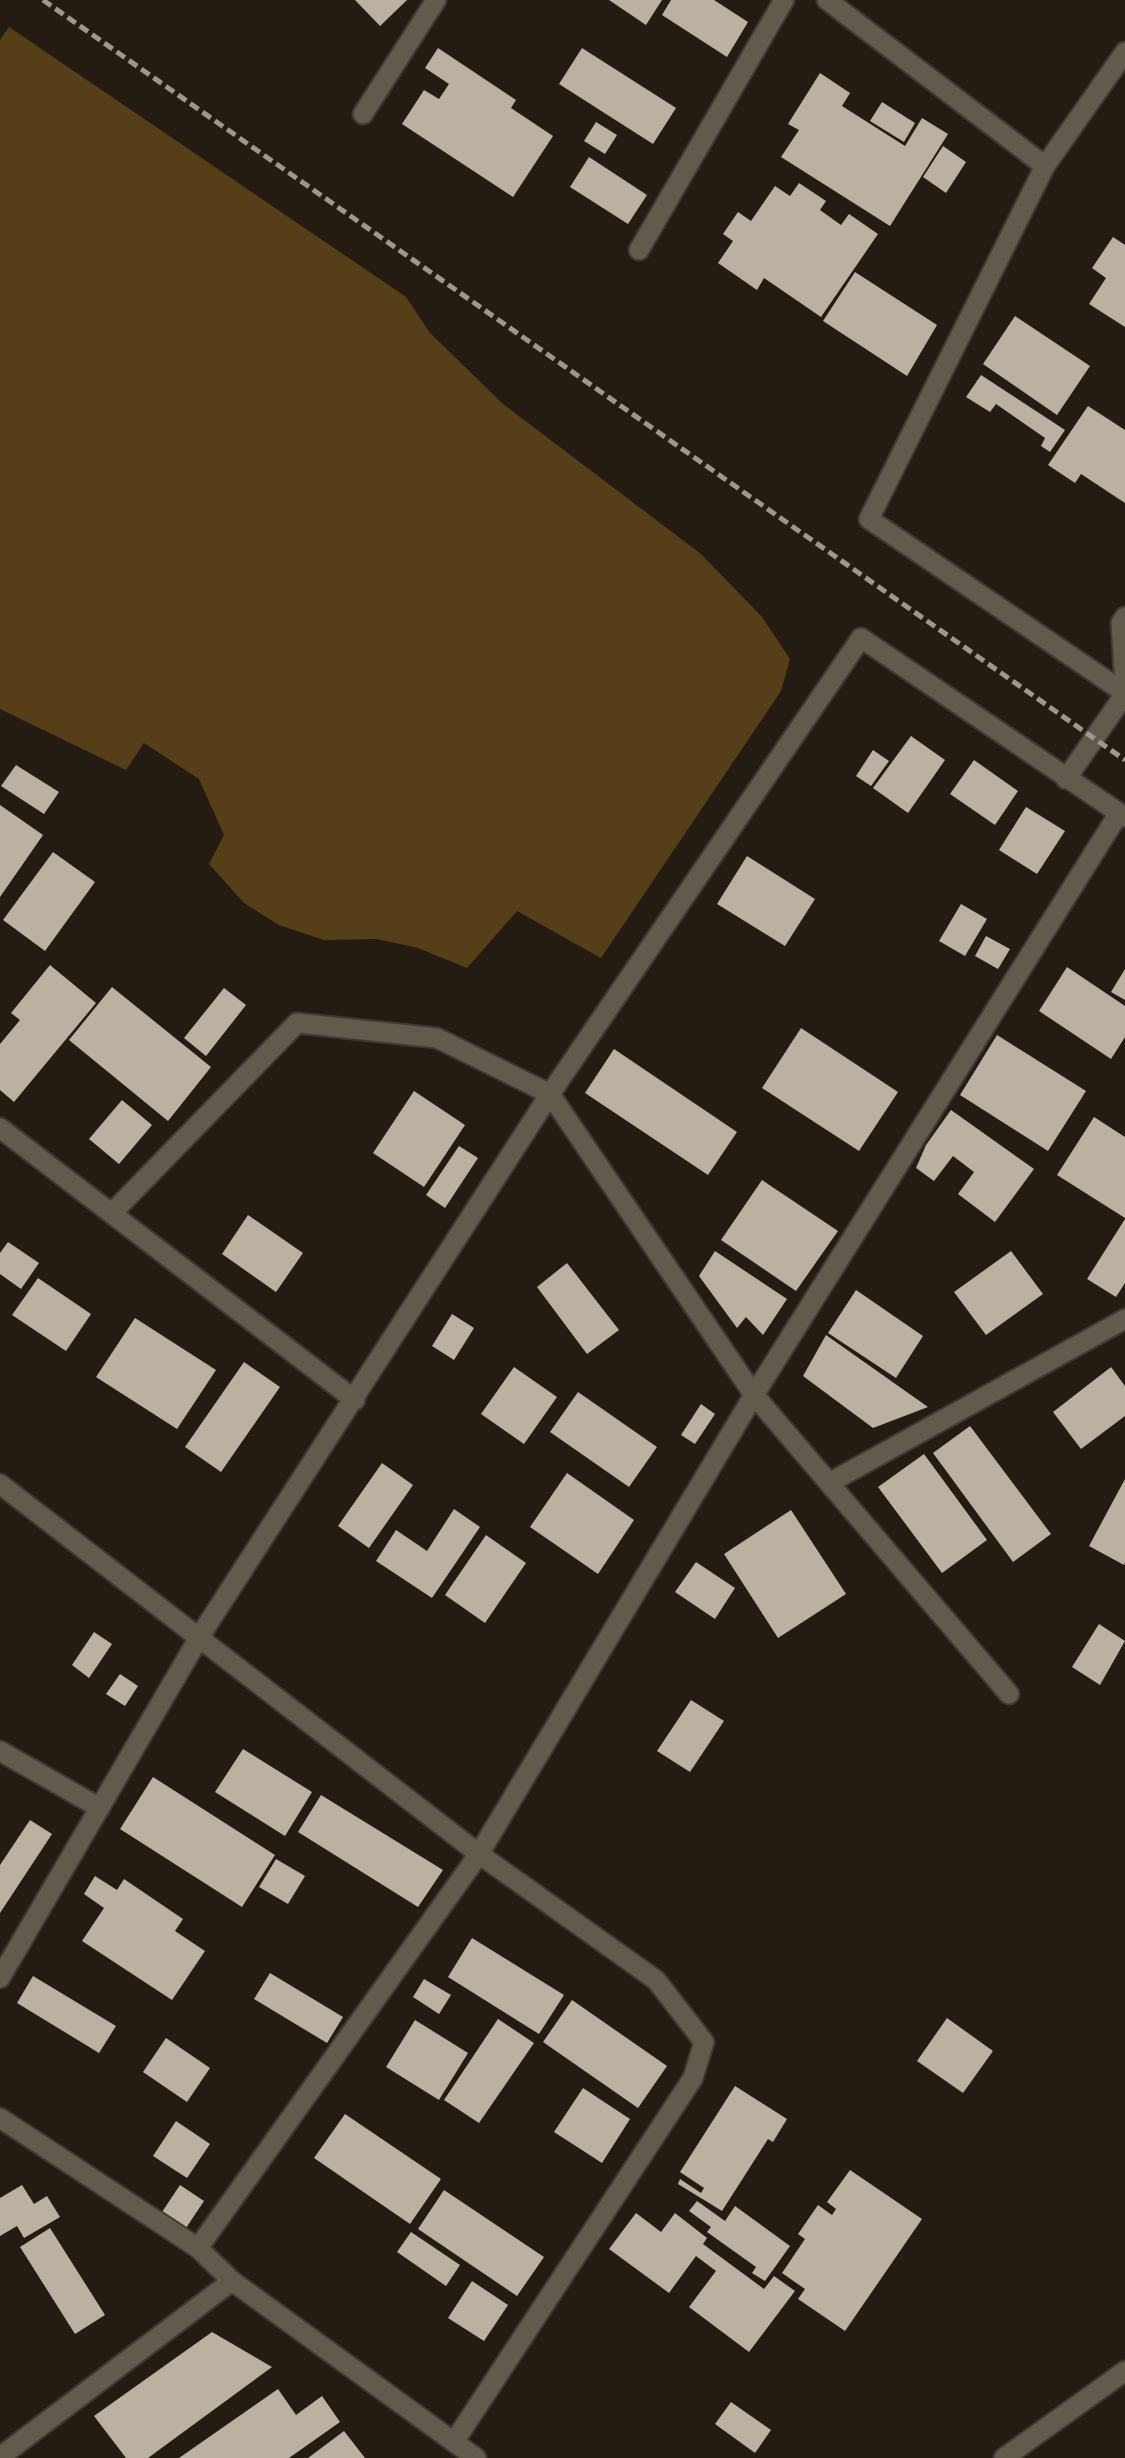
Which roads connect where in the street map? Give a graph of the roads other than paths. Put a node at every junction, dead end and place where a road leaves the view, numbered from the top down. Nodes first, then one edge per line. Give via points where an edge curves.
1 (436, 0) edge
2 (784, 0) edge
3 (827, 0) edge
4 (1125, 52) edge
5 (363, 114) dead end
6 (1045, 166) junction
7 (639, 250) dead end
8 (1125, 617) edge
9 (1125, 692) edge
10 (1066, 779) junction
11 (1122, 815) edge
12 (550, 1094) junction
13 (0, 1128) edge
14 (112, 1213) junction
15 (1125, 1319) edge
16 (754, 1395) junction
17 (355, 1400) junction
18 (828, 1483) junction
19 (0, 1484) edge
20 (200, 1636) junction
21 (1009, 1694) dead end
22 (0, 1751) edge
23 (100, 1808) junction
24 (479, 1854) junction
25 (0, 1978) edge
26 (0, 2118) edge
27 (198, 2248) junction
28 (232, 2281) junction
29 (1125, 2371) edge
30 (454, 2442) junction
31 (0, 2458) edge
32 (476, 2458) edge
33 (1004, 2458) edge

1 - 5 street
2 - 7 street
3 - 6 street
4 - 6 street
6 - 9 street via 869,519
8 - 9 street via 1121,623
9 - 10 street
10 - 11 street
10 - 12 street via 861,638
11 - 16 street
12 - 14 street via 437,1038 297,1023
12 - 16 street
12 - 17 street
13 - 14 street
14 - 17 street
15 - 18 street
16 - 18 street
16 - 24 street
17 - 20 street
18 - 21 street
19 - 20 street
20 - 23 street
20 - 24 street
22 - 23 street
23 - 25 street
24 - 27 street
24 - 30 street via 656,1980 704,2042 693,2078
26 - 27 street
27 - 28 street
28 - 30 street
28 - 31 street
29 - 33 street
30 - 32 street

